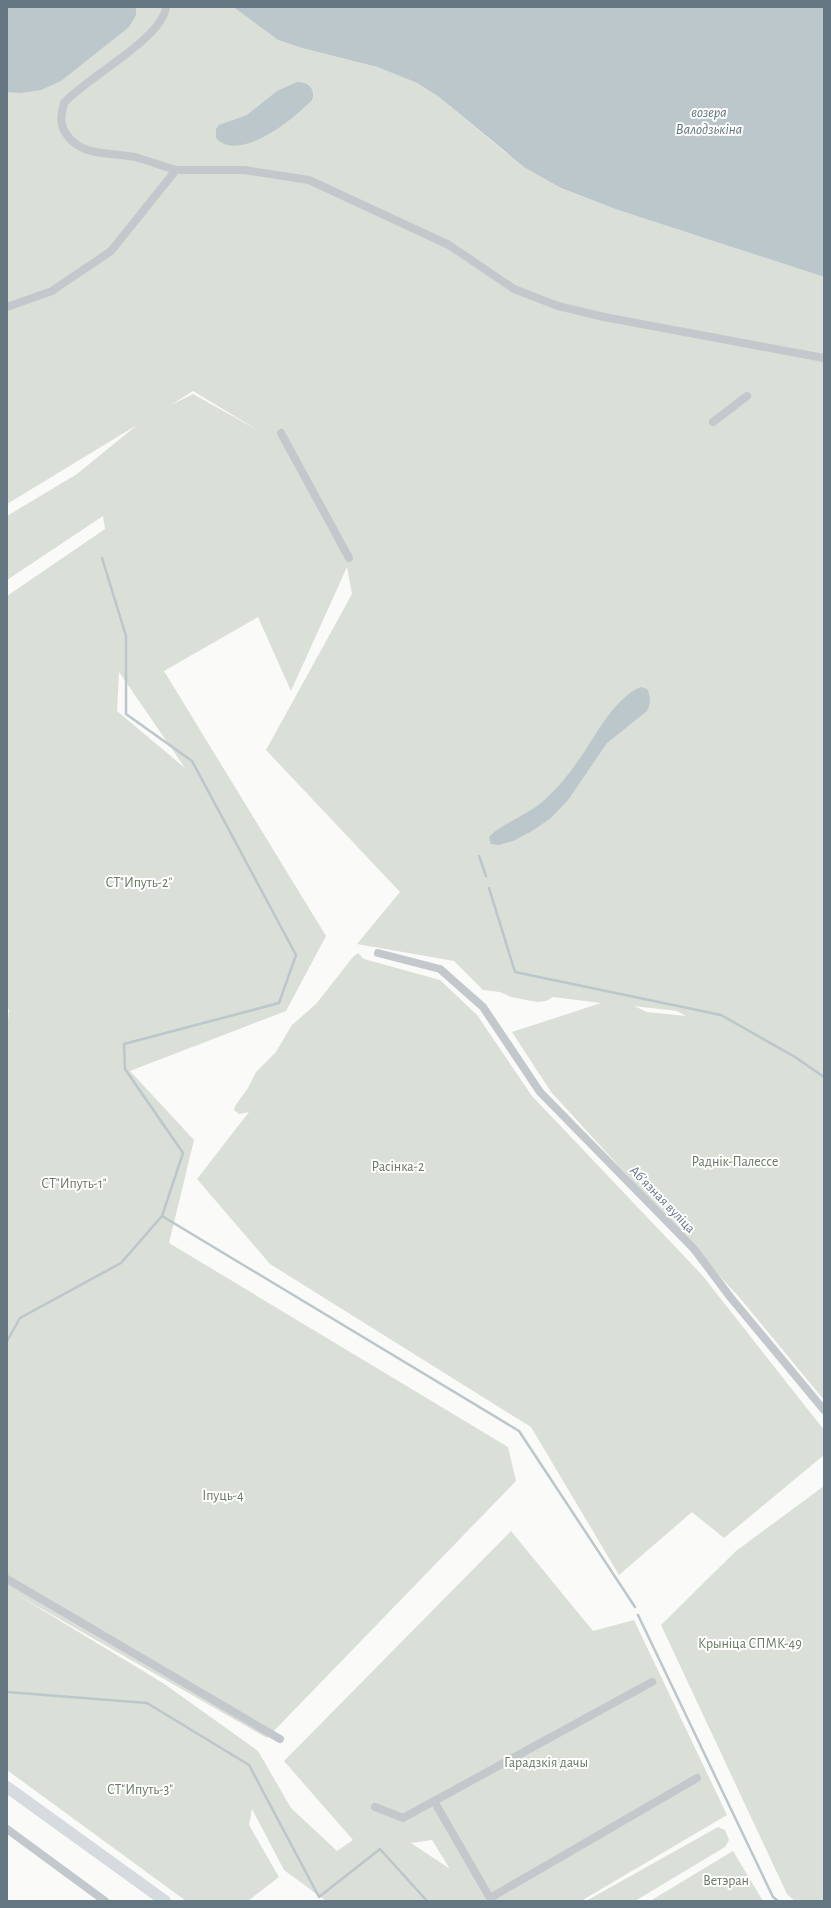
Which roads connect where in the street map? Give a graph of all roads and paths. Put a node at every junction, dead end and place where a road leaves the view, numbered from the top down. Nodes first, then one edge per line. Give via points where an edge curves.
1 (166, 7) edge
2 (176, 170) junction
3 (7, 307) edge
4 (824, 358) edge
5 (747, 396) dead end
6 (713, 422) dead end
7 (280, 433) dead end
8 (348, 558) dead end
9 (378, 953) dead end
10 (824, 1410) edge
11 (7, 1579) edge
12 (652, 1682) dead end
13 (280, 1739) dead end
14 (697, 1778) dead end
15 (7, 1787) edge
16 (434, 1801) junction
17 (375, 1806) dead end
18 (7, 1829) edge
19 (105, 1901) edge
20 (165, 1901) edge

1 - 2 street via 164,16 148,36 64,103 61,123 64,132 78,147 88,151 134,157
2 - 3 street via 111,251 52,291
2 - 4 street via 244,170 309,180 449,245 514,289 558,306
5 - 6 street
7 - 8 street
9 - 10 street, Абʼязная вуліца via 440,969 483,1007 540,1092 694,1249
11 - 13 street
12 - 16 street
14 - 16 street via 490,1898
15 - 20 street
16 - 17 street via 403,1818
18 - 19 street

